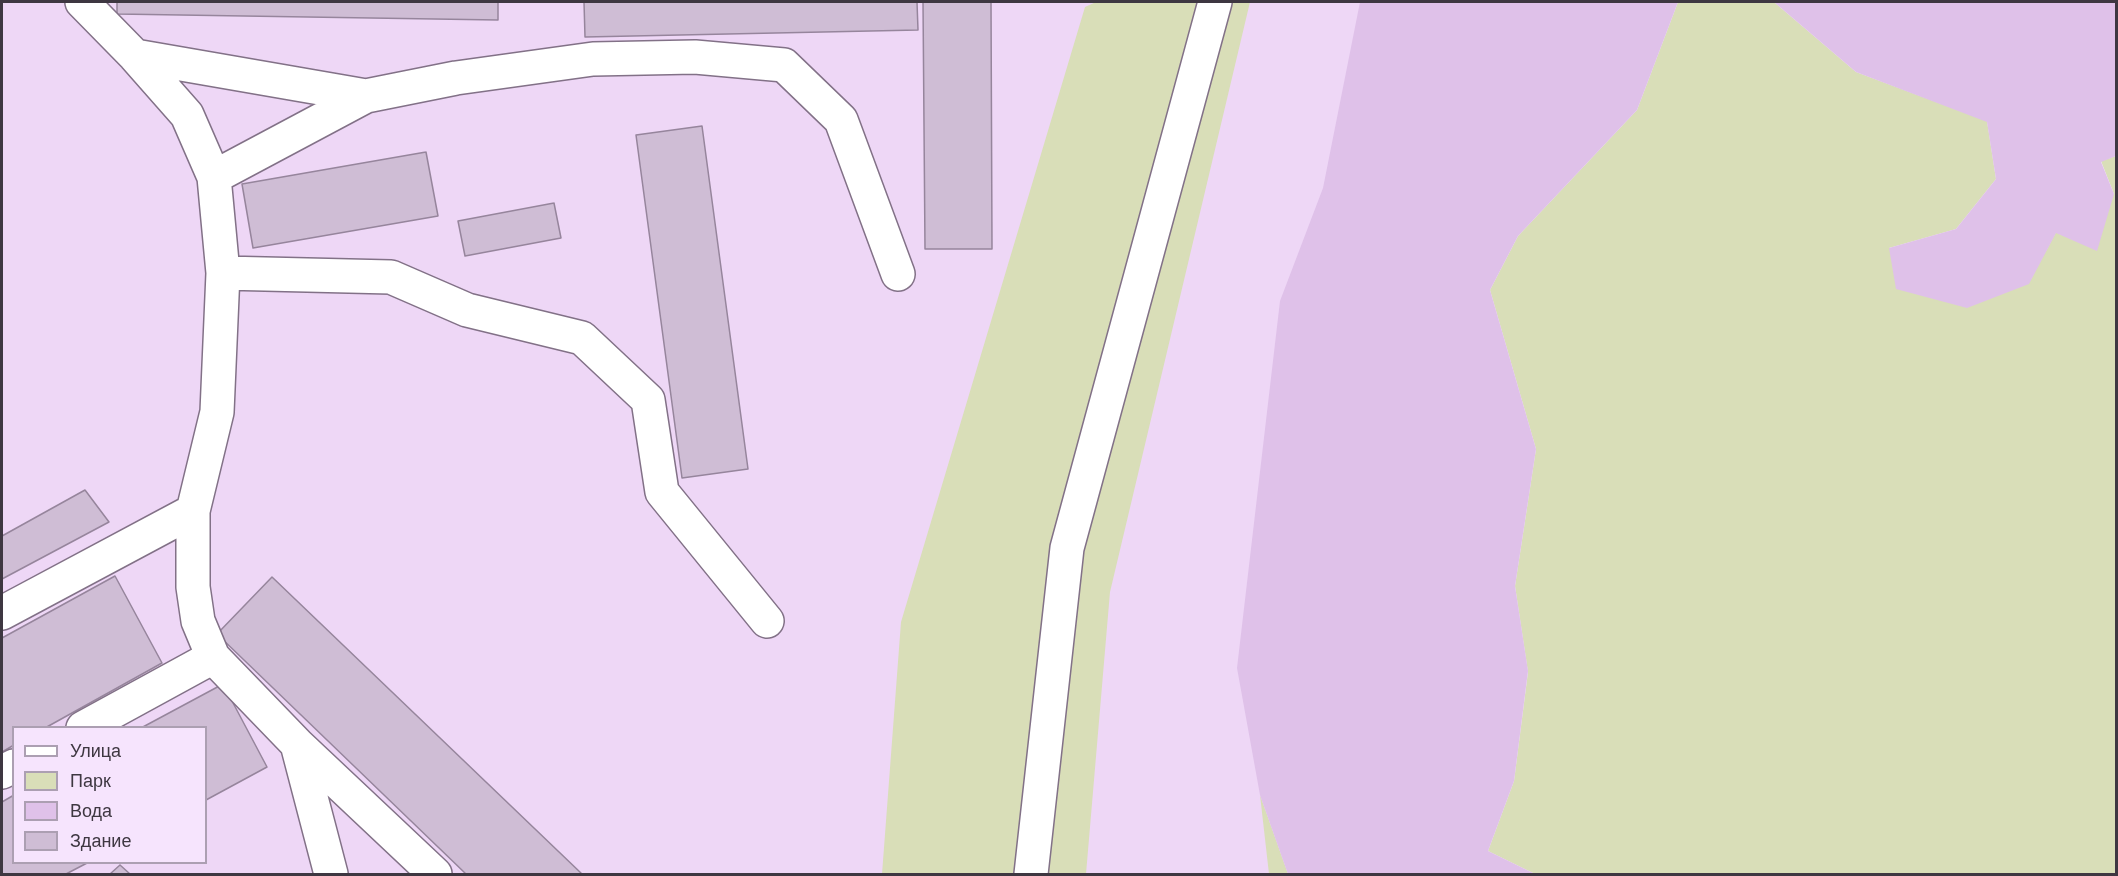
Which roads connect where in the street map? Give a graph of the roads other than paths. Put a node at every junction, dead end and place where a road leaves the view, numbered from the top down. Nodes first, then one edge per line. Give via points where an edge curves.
1 (82, 2) edge
2 (1215, 2) edge
3 (135, 56) junction
4 (366, 96) junction
5 (214, 177) junction
6 (223, 273) junction
7 (898, 274) dead end
8 (194, 511) junction
9 (2, 613) edge
10 (767, 621) dead end
11 (213, 657) junction
12 (87, 726) edge
13 (297, 744) junction
14 (331, 874) edge
15 (435, 874) edge
16 (1031, 874) edge

1 - 3 lane
2 - 16 lane via 1067,548
3 - 4 lane
3 - 5 lane via 187,115
4 - 5 lane
4 - 7 lane via 456,78 593,59 695,57 784,65 841,120
5 - 6 lane
6 - 8 lane via 217,412
6 - 10 lane via 392,277 467,310 582,338 648,400 662,492
8 - 9 lane
8 - 11 lane via 193,587 198,621
11 - 12 lane
11 - 13 lane
13 - 14 lane
13 - 15 lane

